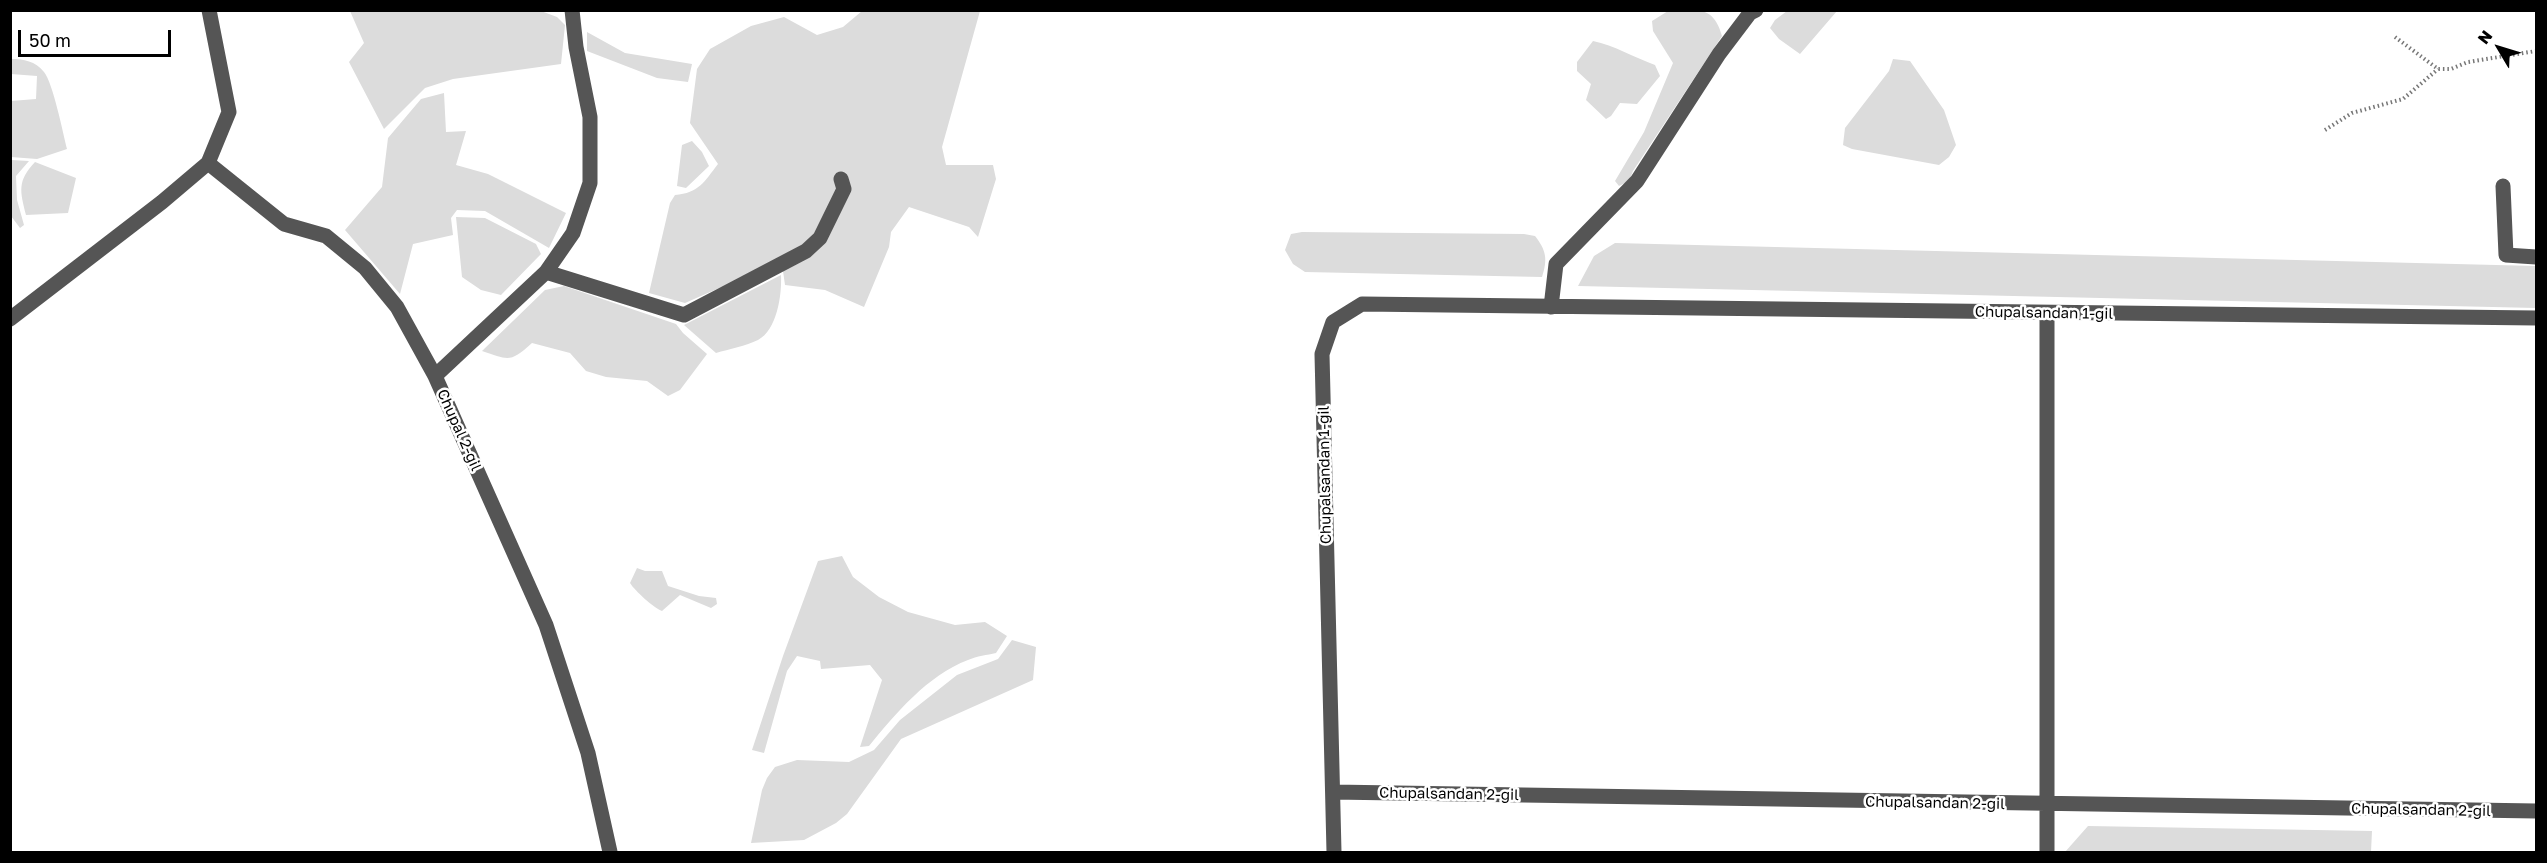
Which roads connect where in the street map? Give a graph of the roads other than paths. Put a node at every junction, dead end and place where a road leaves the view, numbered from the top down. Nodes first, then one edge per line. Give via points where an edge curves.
1 (208, 10) edge
2 (572, 10) edge
3 (1756, 10) edge
4 (208, 163) junction
5 (842, 179) dead end
6 (2503, 186) dead end
7 (2536, 257) edge
8 (546, 272) junction
9 (1551, 307) junction
10 (2047, 313) junction
11 (2536, 318) edge
12 (10, 319) edge
13 (435, 376) junction
14 (1333, 792) junction
15 (2047, 805) junction
16 (2536, 811) edge
17 (610, 852) edge
18 (1334, 852) edge
19 (2047, 852) edge

1 - 4 street via 229,112
2 - 8 street, Chupal 2-gil via 590,117 590,183 573,233
3 - 9 street via 1719,54 1637,181 1556,264
4 - 12 street
4 - 13 street via 284,224 326,236 365,268 397,307
5 - 8 street via 844,189 820,238 806,251 684,315
6 - 7 street via 2506,255
8 - 13 street, Chupal 2-gil
9 - 10 street, Chupalsandan 1-gil
9 - 14 street, Chupalsandan 1-gil via 1362,304 1334,322 1322,354
10 - 11 street, Chupalsandan 1-gil
10 - 15 street
13 - 17 street, Chupal 2-gil via 546,625 588,753
14 - 15 street, Chupalsandan 2-gil
14 - 18 street, Chupalsandan 1-gil
15 - 16 street, Chupalsandan 2-gil
15 - 19 street

